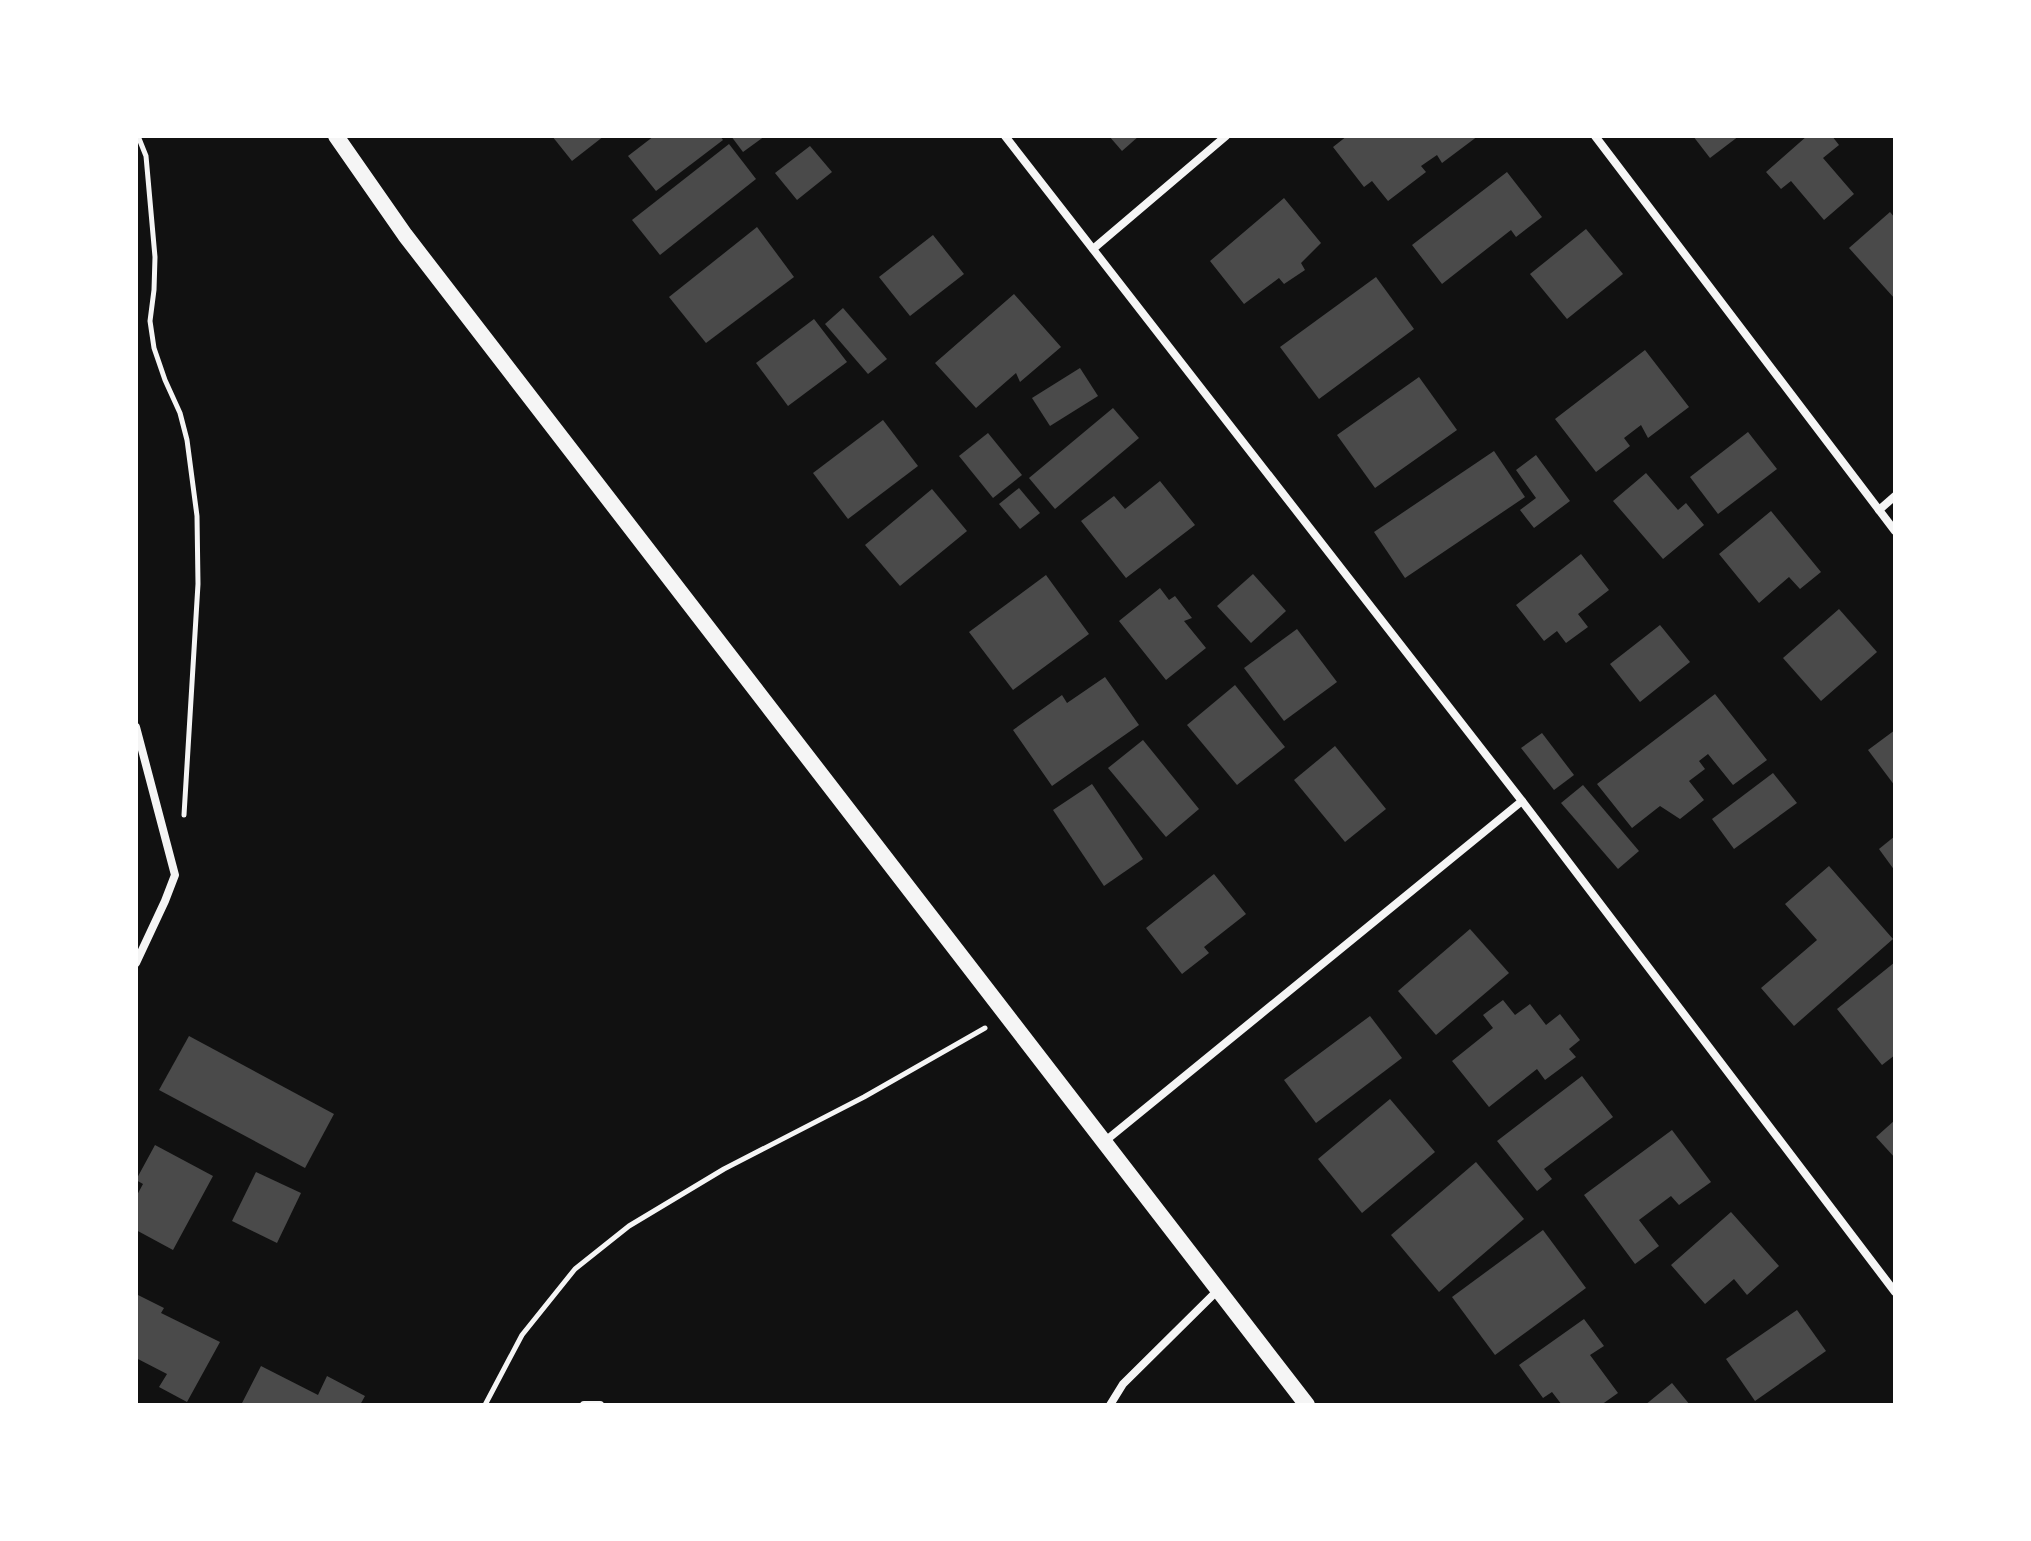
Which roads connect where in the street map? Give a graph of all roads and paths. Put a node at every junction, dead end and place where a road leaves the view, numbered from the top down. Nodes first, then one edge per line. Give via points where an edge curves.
1 (138, 136) edge
2 (336, 136) edge
3 (1005, 136) edge
4 (1226, 136) edge
5 (1595, 136) edge
6 (1093, 249) junction
7 (1895, 496) edge
8 (1879, 510) junction
9 (1895, 531) edge
10 (136, 727) edge
11 (1522, 801) junction
12 (182, 829) dead end
13 (136, 963) edge
14 (1007, 1016) junction
15 (1104, 1142) junction
16 (1218, 1289) junction
17 (1895, 1292) edge
18 (485, 1405) edge
19 (584, 1405) edge
20 (600, 1405) edge
21 (1110, 1405) edge
22 (1307, 1405) edge

1 - 12 path via 146,156 155,257 150,321 154,348 187,440 197,516 198,584
2 - 14 main road via 405,235
3 - 6 street
4 - 6 street
5 - 8 street
6 - 11 street
7 - 8 street
8 - 9 street
10 - 13 street via 175,875
11 - 15 street
11 - 17 street
14 - 15 main road
14 - 18 path via 629,1226 575,1269 522,1335
15 - 16 main road
16 - 21 street via 1123,1384
16 - 22 main road
19 - 20 street

